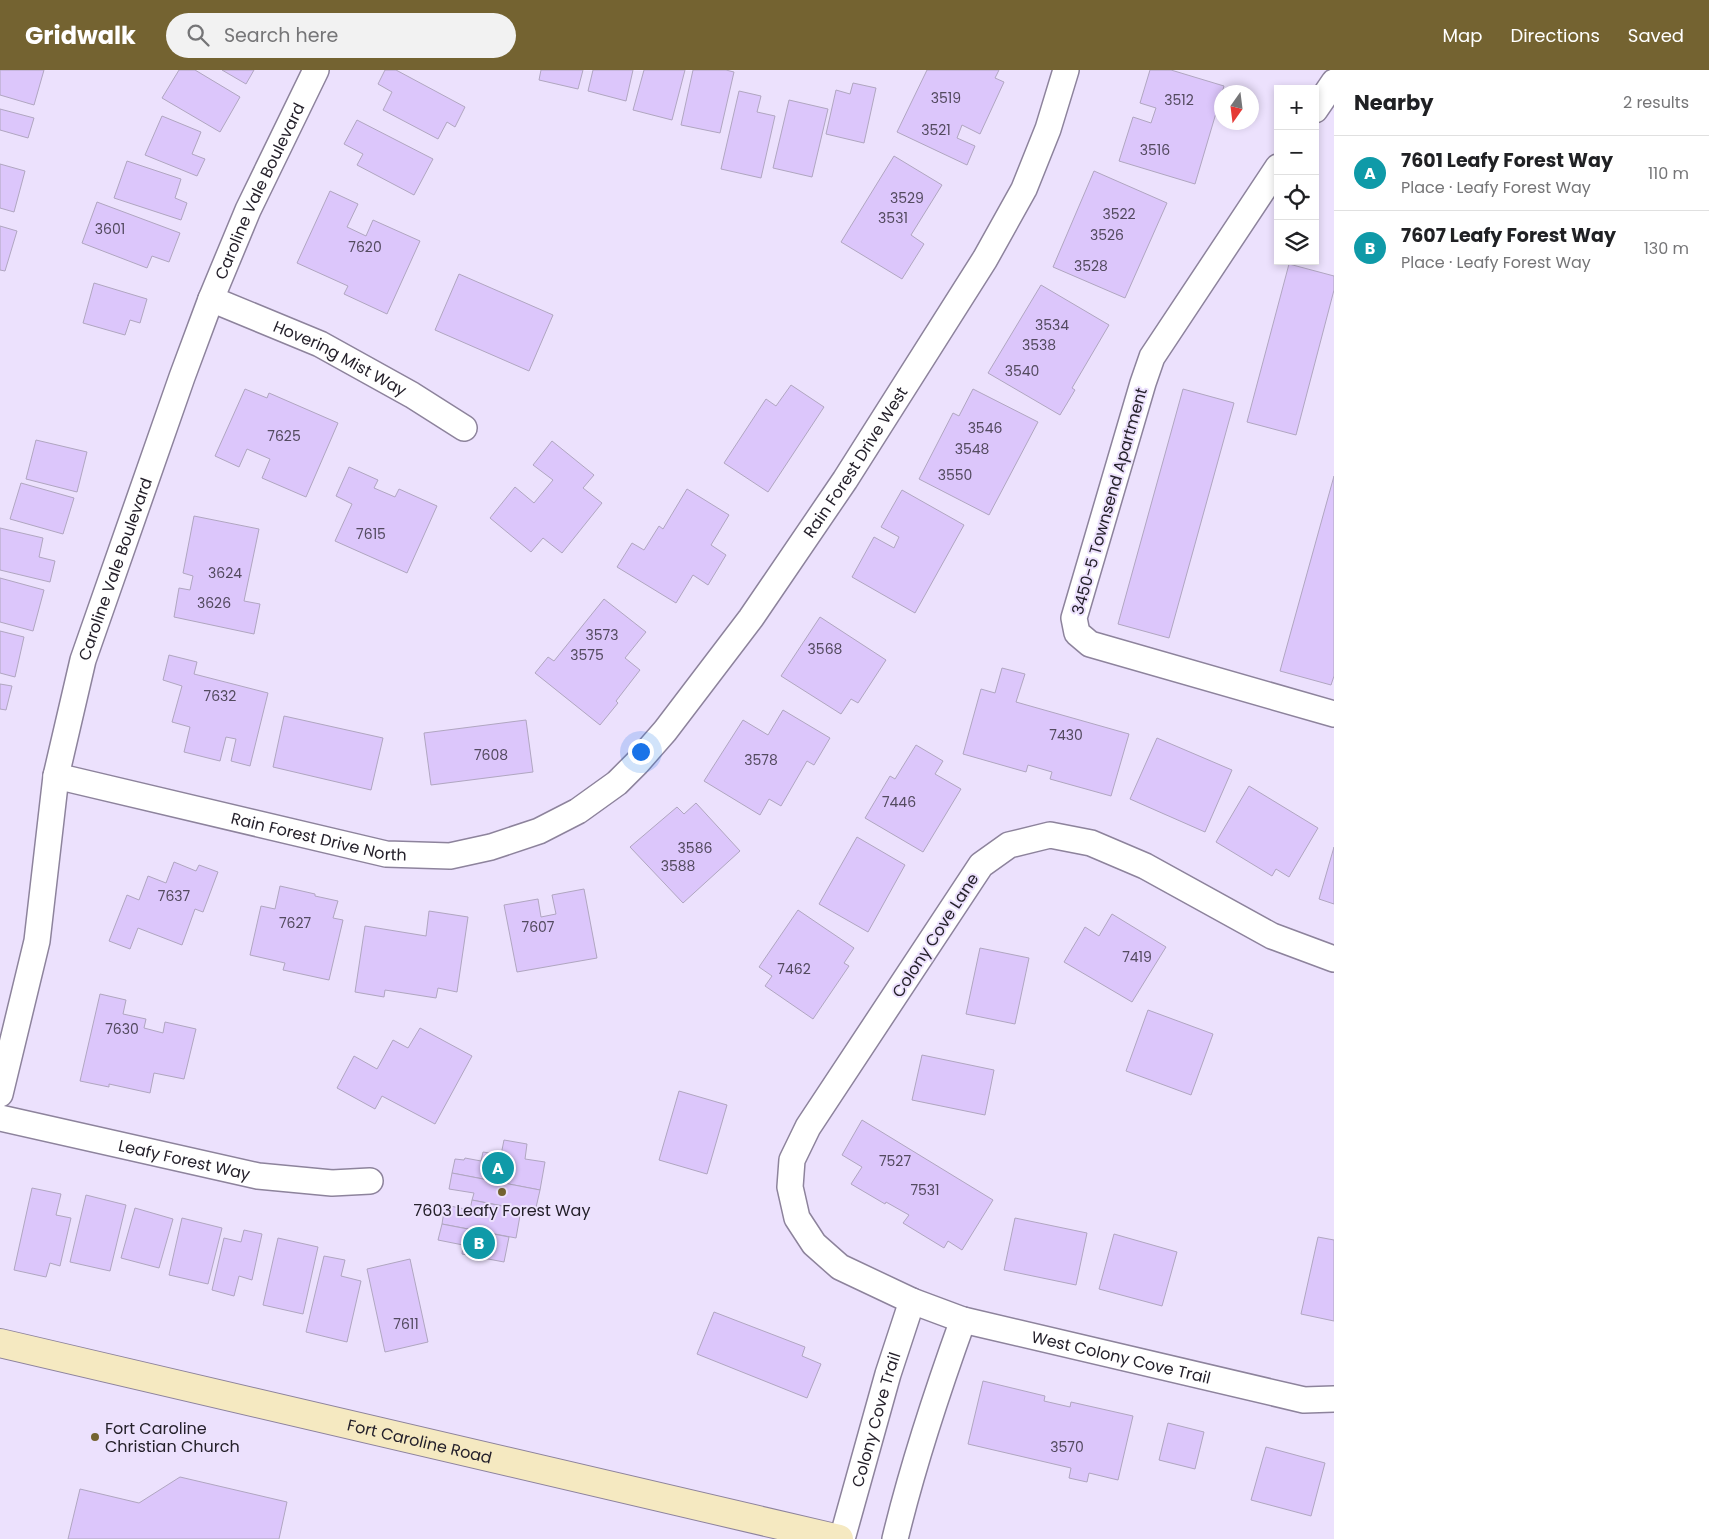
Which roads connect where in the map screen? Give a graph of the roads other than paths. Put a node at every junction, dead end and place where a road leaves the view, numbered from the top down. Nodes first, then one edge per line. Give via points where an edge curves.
1 (316, 70) edge
2 (1066, 70) edge
3 (1334, 82) edge
4 (1319, 104) edge
5 (1274, 173) edge
6 (211, 299) junction
7 (464, 428) dead end
8 (1334, 714) edge
9 (56, 776) junction
10 (578, 811) joint
11 (1334, 959) edge
12 (0, 1094) edge
13 (0, 1118) edge
14 (370, 1181) dead end
15 (912, 1301) junction
16 (963, 1320) junction
17 (0, 1343) edge
18 (1334, 1399) edge
19 (841, 1539) edge
20 (895, 1539) edge

1 - 6 street, Caroline Vale Boulevard via 248,210
2 - 10 street, Rain Forest Drive West via 1048,129 1024,188 985,259 845,480 751,618 665,731 617,784
3 - 4 street
5 - 8 street, 3450-5 Townsend Apartment via 1152,356 1074,618 1077,634 1090,644
6 - 7 street, Hovering Mist Way via 320,344
6 - 9 street, Caroline Vale Boulevard via 83,660
9 - 10 street, Rain Forest Drive North via 386,854 450,856 492,848 539,831
9 - 12 street, Caroline Vale Boulevard via 37,941
11 - 15 street, Colony Cove Lane via 1272,936 1144,866 1091,843 1050,835 1009,845 981,865 808,1127 792,1160 790,1187 797,1218 814,1244 840,1267
13 - 14 street, Leafy Forest Way via 258,1176 332,1183
15 - 16 street, West Colony Cove Trail
15 - 19 street, Colony Cove Trail
16 - 18 street, West Colony Cove Trail via 1304,1400
16 - 20 street via 933,1402
17 - 19 street, Fort Caroline Road

